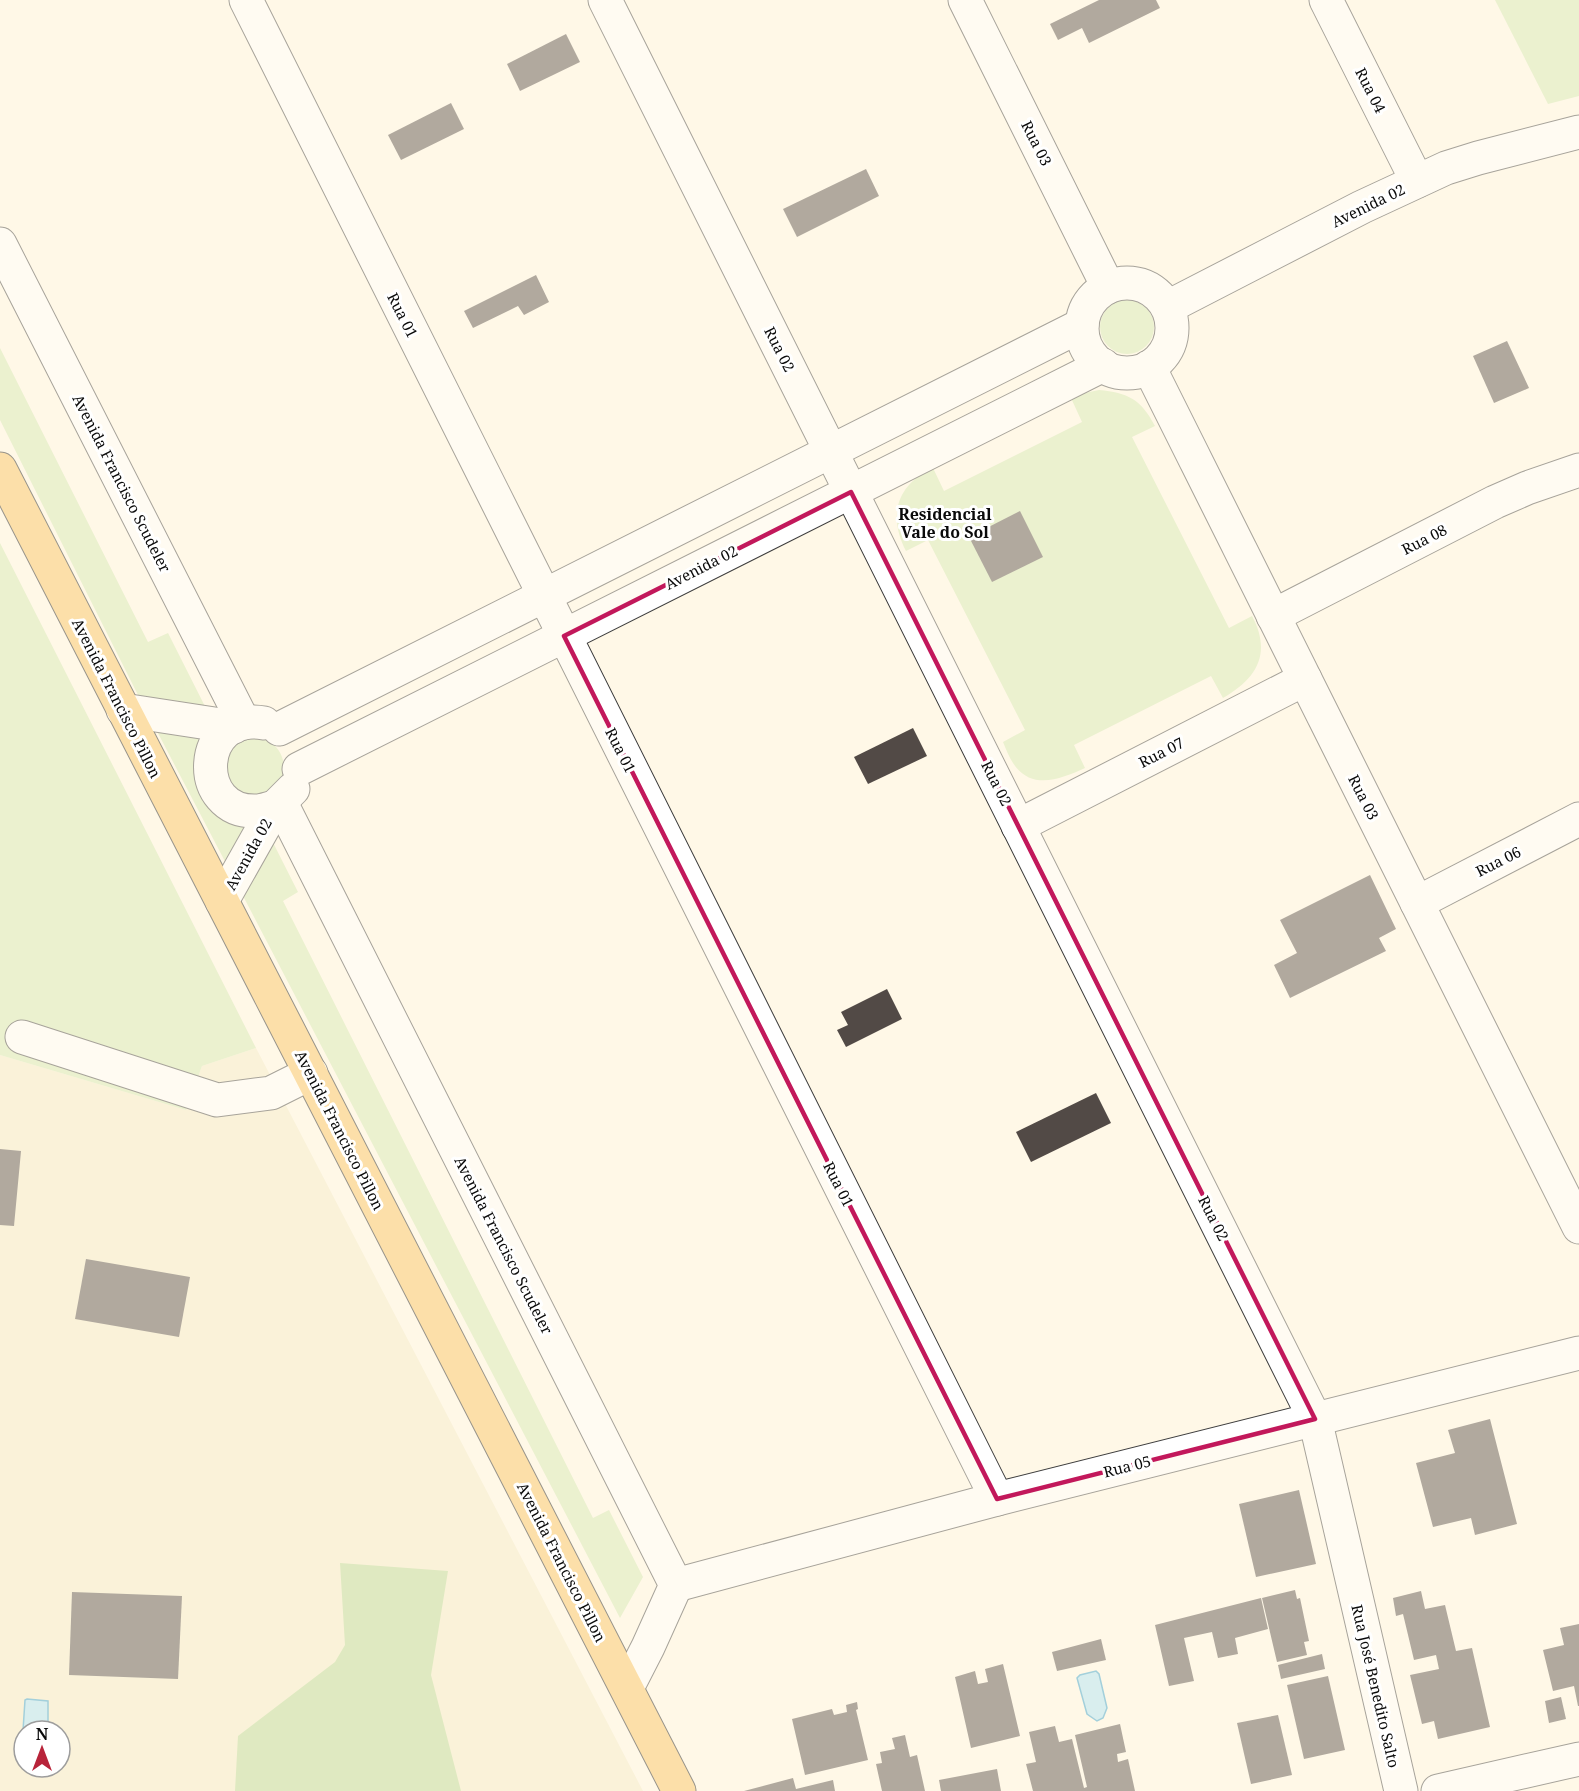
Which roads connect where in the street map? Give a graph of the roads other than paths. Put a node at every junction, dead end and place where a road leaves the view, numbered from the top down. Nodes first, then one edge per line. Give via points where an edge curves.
1 (246, 0) edge
2 (606, 0) edge
3 (965, 0) edge
4 (1326, 0) edge
5 (1579, 132) edge
6 (1417, 181) junction
7 (0, 244) edge
8 (1108, 287) junction
9 (1168, 307) junction
10 (1082, 325) junction
11 (1103, 365) junction
12 (1149, 367) junction
13 (831, 451) junction
14 (0, 469) edge
15 (1579, 470) edge
16 (851, 492) junction
17 (544, 596) junction
18 (1273, 616) junction
19 (564, 636) junction
20 (1305, 679) junction
21 (123, 710) junction
22 (239, 725) junction
23 (279, 729) junction
24 (299, 770) junction
25 (278, 805) junction
26 (1579, 819) edge
27 (1018, 826) junction
28 (222, 901) junction
29 (1417, 903) junction
30 (22, 1037) dead end
31 (311, 1073) junction
32 (1579, 1227) edge
33 (1579, 1353) edge
34 (1315, 1419) junction
35 (997, 1499) junction
36 (1352, 1580) joint
37 (676, 1585) junction
38 (627, 1688) junction
39 (1579, 1759) edge
40 (679, 1791) edge
41 (1401, 1791) edge
42 (1438, 1791) edge

1 - 17 street, Rua 01
2 - 13 street, Rua 02
3 - 8 street, Rua 03
4 - 6 street, Rua 04
5 - 6 street, Avenida 02 via 1478,158
6 - 9 street, Avenida 02
7 - 22 street, Avenida Francisco Scudeler
8 - 9 street via 1141,285 1161,297
8 - 10 street via 1089,303
9 - 12 street via 1172,318 1170,341 1165,352
10 - 11 street via 1087,348
10 - 13 street
11 - 12 street via 1125,372
11 - 16 street, Avenida 02
12 - 18 street, Rua 03
13 - 16 street, Rua 02
13 - 17 street
14 - 21 main road, Avenida Francisco Pillon
15 - 18 street, Rua 08 via 1495,502
16 - 19 street, Avenida 02
16 - 27 street, Rua 02
17 - 19 street, Rua 01
17 - 23 street
18 - 20 street, Rua 03
19 - 24 street, Avenida 02
19 - 35 street, Rua 01
20 - 27 street, Rua 07
20 - 29 street, Rua 03
21 - 22 street
21 - 28 main road, Avenida Francisco Pillon
22 - 23 street via 262,723
22 - 25 street via 220,737 211,753 209,770 214,787 225,801 240,810 258,811
23 - 24 street via 295,746
24 - 25 street via 295,786
25 - 28 street, Avenida 02
25 - 37 street, Avenida Francisco Scudeler
26 - 29 street, Rua 06
27 - 34 street, Rua 02
28 - 31 main road, Avenida Francisco Pillon
29 - 32 street, Rua 03
30 - 31 street via 218,1100 271,1093
31 - 38 main road, Avenida Francisco Pillon
33 - 34 street, Rua 05
34 - 35 street, Rua 05
34 - 36 street, Rua 02
35 - 37 street, Rua 05
36 - 41 street, Rua José Benedito Salto
37 - 38 street
38 - 40 main road, Avenida Francisco Pillon
39 - 42 street

